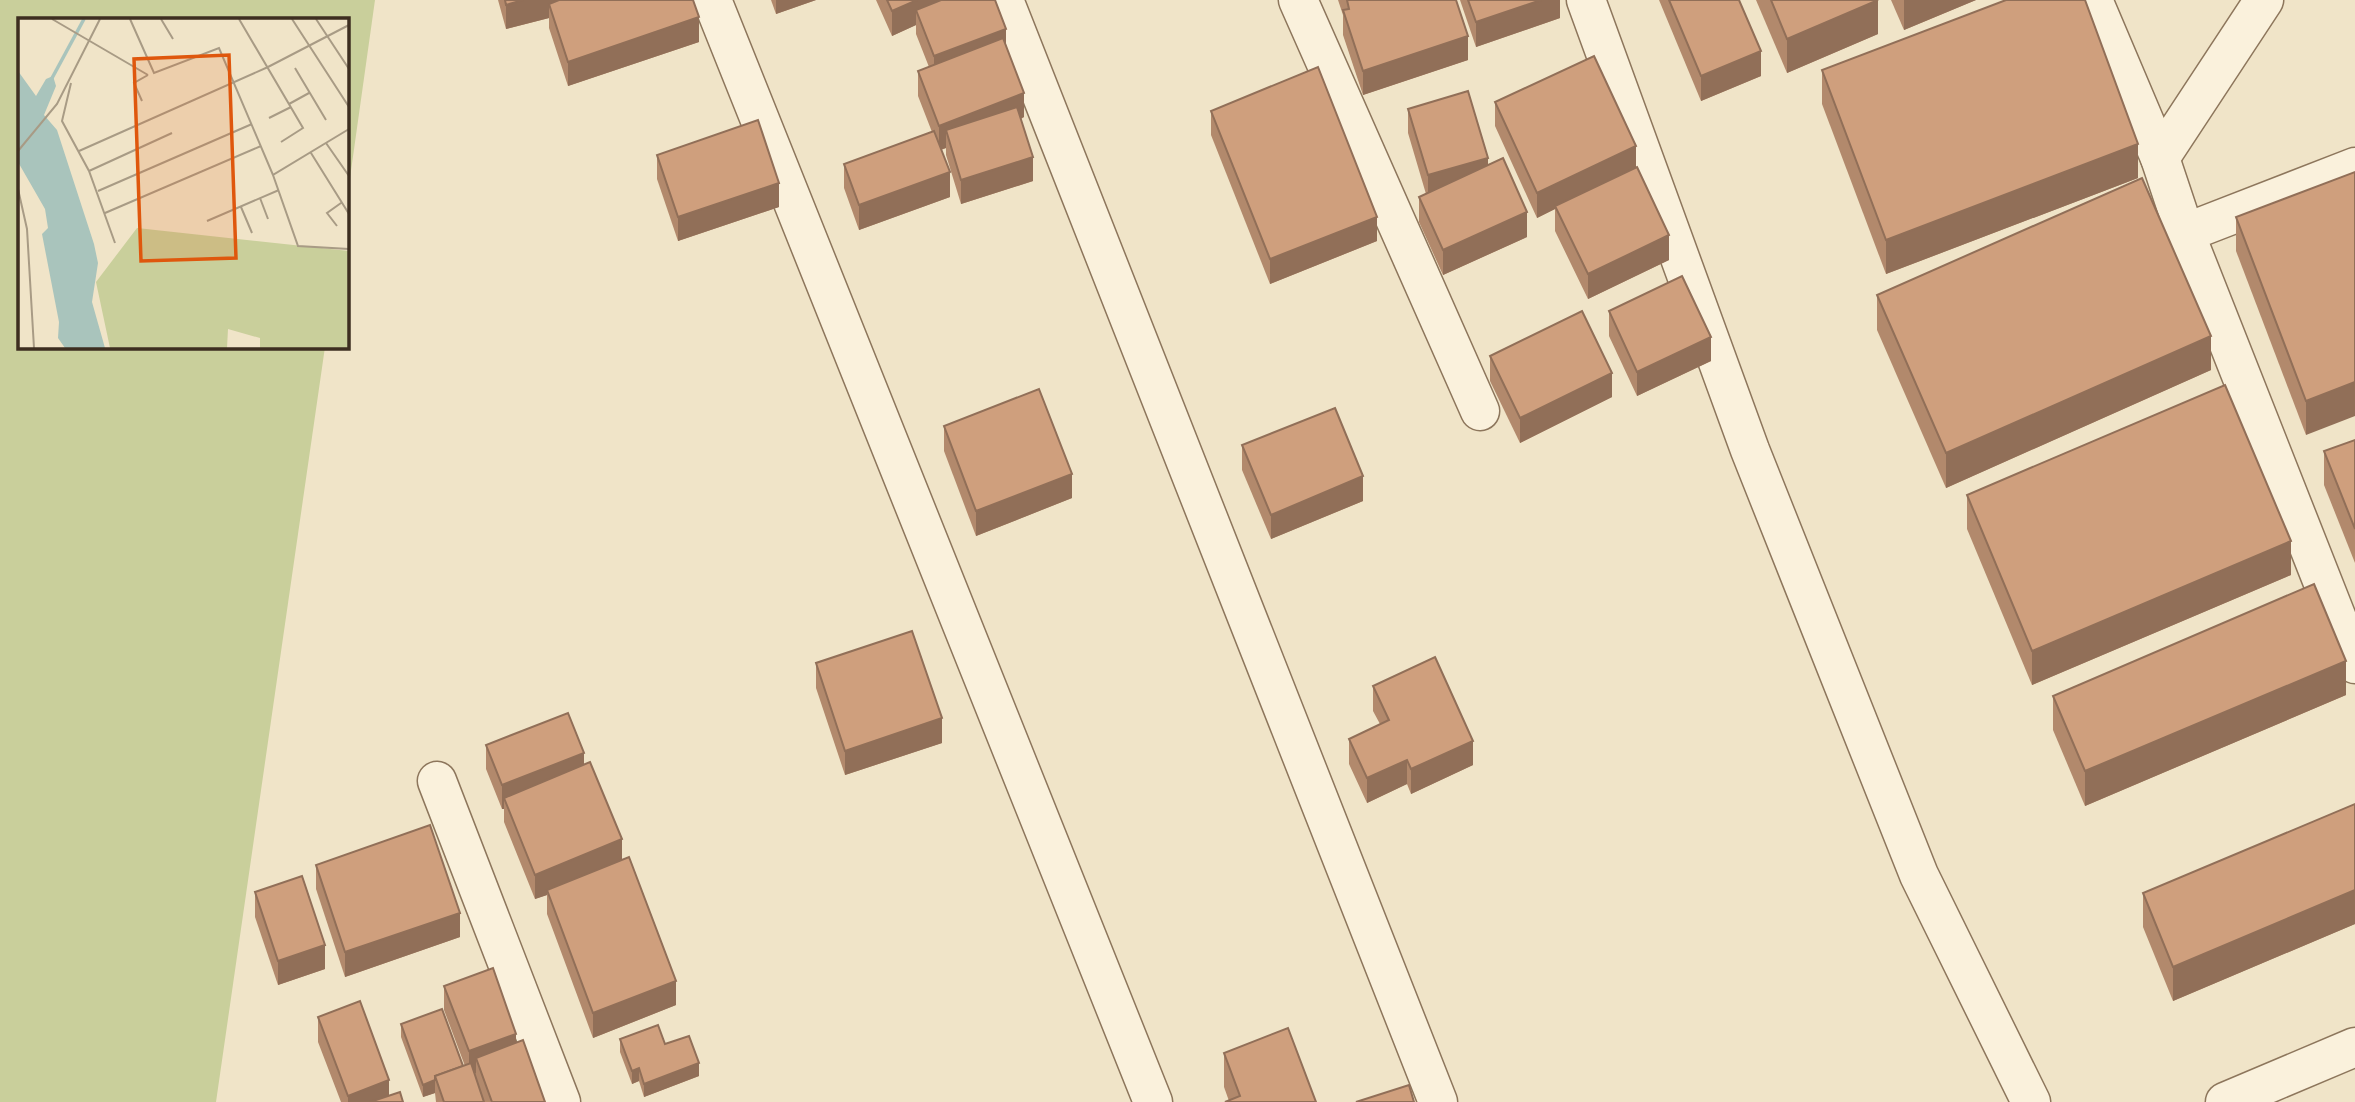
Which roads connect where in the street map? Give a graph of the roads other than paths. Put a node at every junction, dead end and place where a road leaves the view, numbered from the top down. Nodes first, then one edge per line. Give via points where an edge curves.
1 (712, 0) edge
2 (1003, 0) edge
3 (1298, 0) edge
4 (1586, 0) edge
5 (2093, 0) edge
6 (2264, 0) edge
7 (2160, 158) junction
8 (2355, 167) edge
9 (2185, 233) junction
10 (1480, 411) dead end
11 (2355, 664) edge
12 (437, 780) dead end
13 (2355, 1047) edge
14 (561, 1102) edge
15 (1153, 1102) edge
16 (1438, 1102) edge
17 (2031, 1102) edge
18 (2225, 1102) edge

1 - 15 street
2 - 16 street
3 - 10 street
4 - 17 street via 1750,450 1919,875
5 - 7 street
6 - 7 street
7 - 9 street
8 - 9 street
9 - 11 street
12 - 14 street
13 - 18 street

